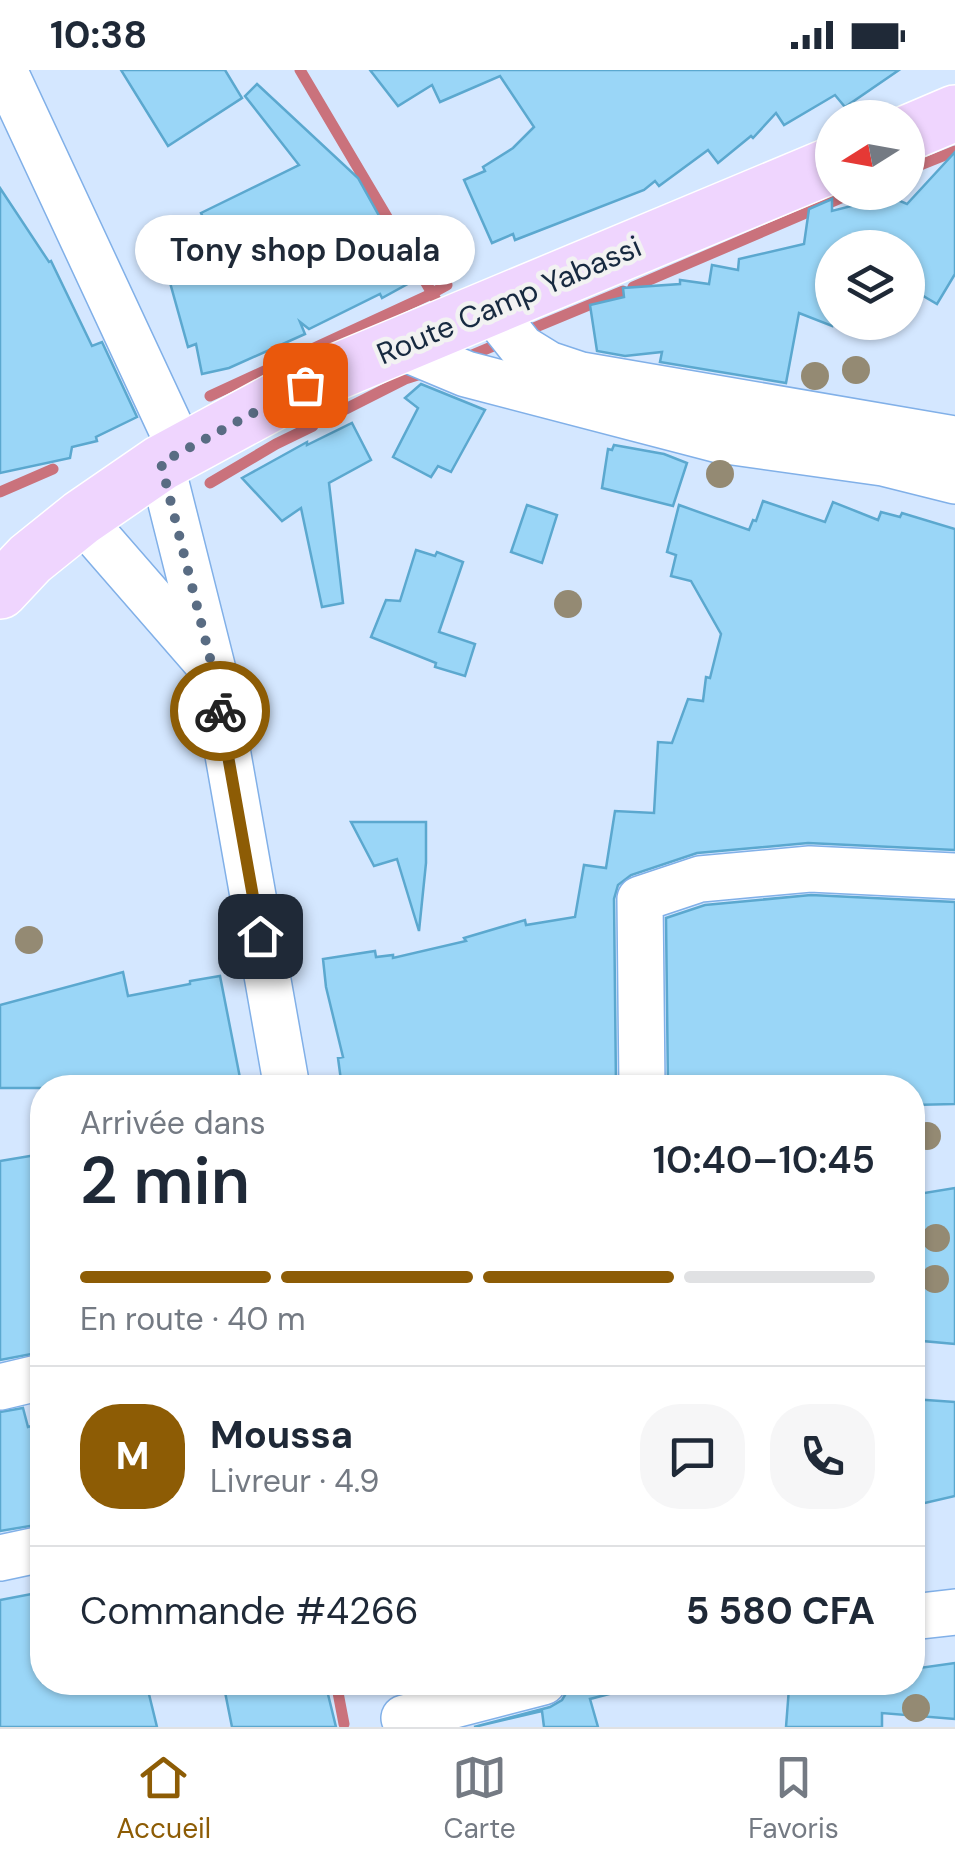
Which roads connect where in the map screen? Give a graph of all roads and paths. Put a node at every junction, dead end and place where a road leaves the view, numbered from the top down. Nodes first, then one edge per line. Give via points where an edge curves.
1 (4, 70) edge
2 (955, 113) edge
3 (925, 126) edge
4 (815, 171) edge
5 (483, 312) junction
6 (412, 340) junction
7 (955, 439) edge
8 (172, 457) junction
9 (955, 481) edge
10 (81, 518) junction
11 (10, 569) edge
12 (213, 670) junction
13 (955, 876) edge
14 (285, 1075) edge
15 (642, 1075) edge
16 (30, 1380) edge
17 (0, 1386) edge
18 (30, 1552) edge
19 (0, 1558) edge
20 (955, 1612) edge
21 (925, 1615) edge
22 (475, 1695) edge
23 (402, 1709) edge

1 - 8 street
2 - 3 main road
4 - 5 main road, Route Camp Yabassi
5 - 6 main road, Route Camp Yabassi
5 - 7 street via 522,348 581,375
6 - 8 main road, Route Camp Yabassi via 305,385
6 - 9 street via 466,374 720,440 883,463
8 - 10 main road, Route Camp Yabassi
8 - 12 street
10 - 11 main road, Route Camp Yabassi
10 - 12 street
12 - 14 street
13 - 15 street via 810,869 700,879 640,899
16 - 17 street
18 - 19 street
20 - 21 street
22 - 23 street

